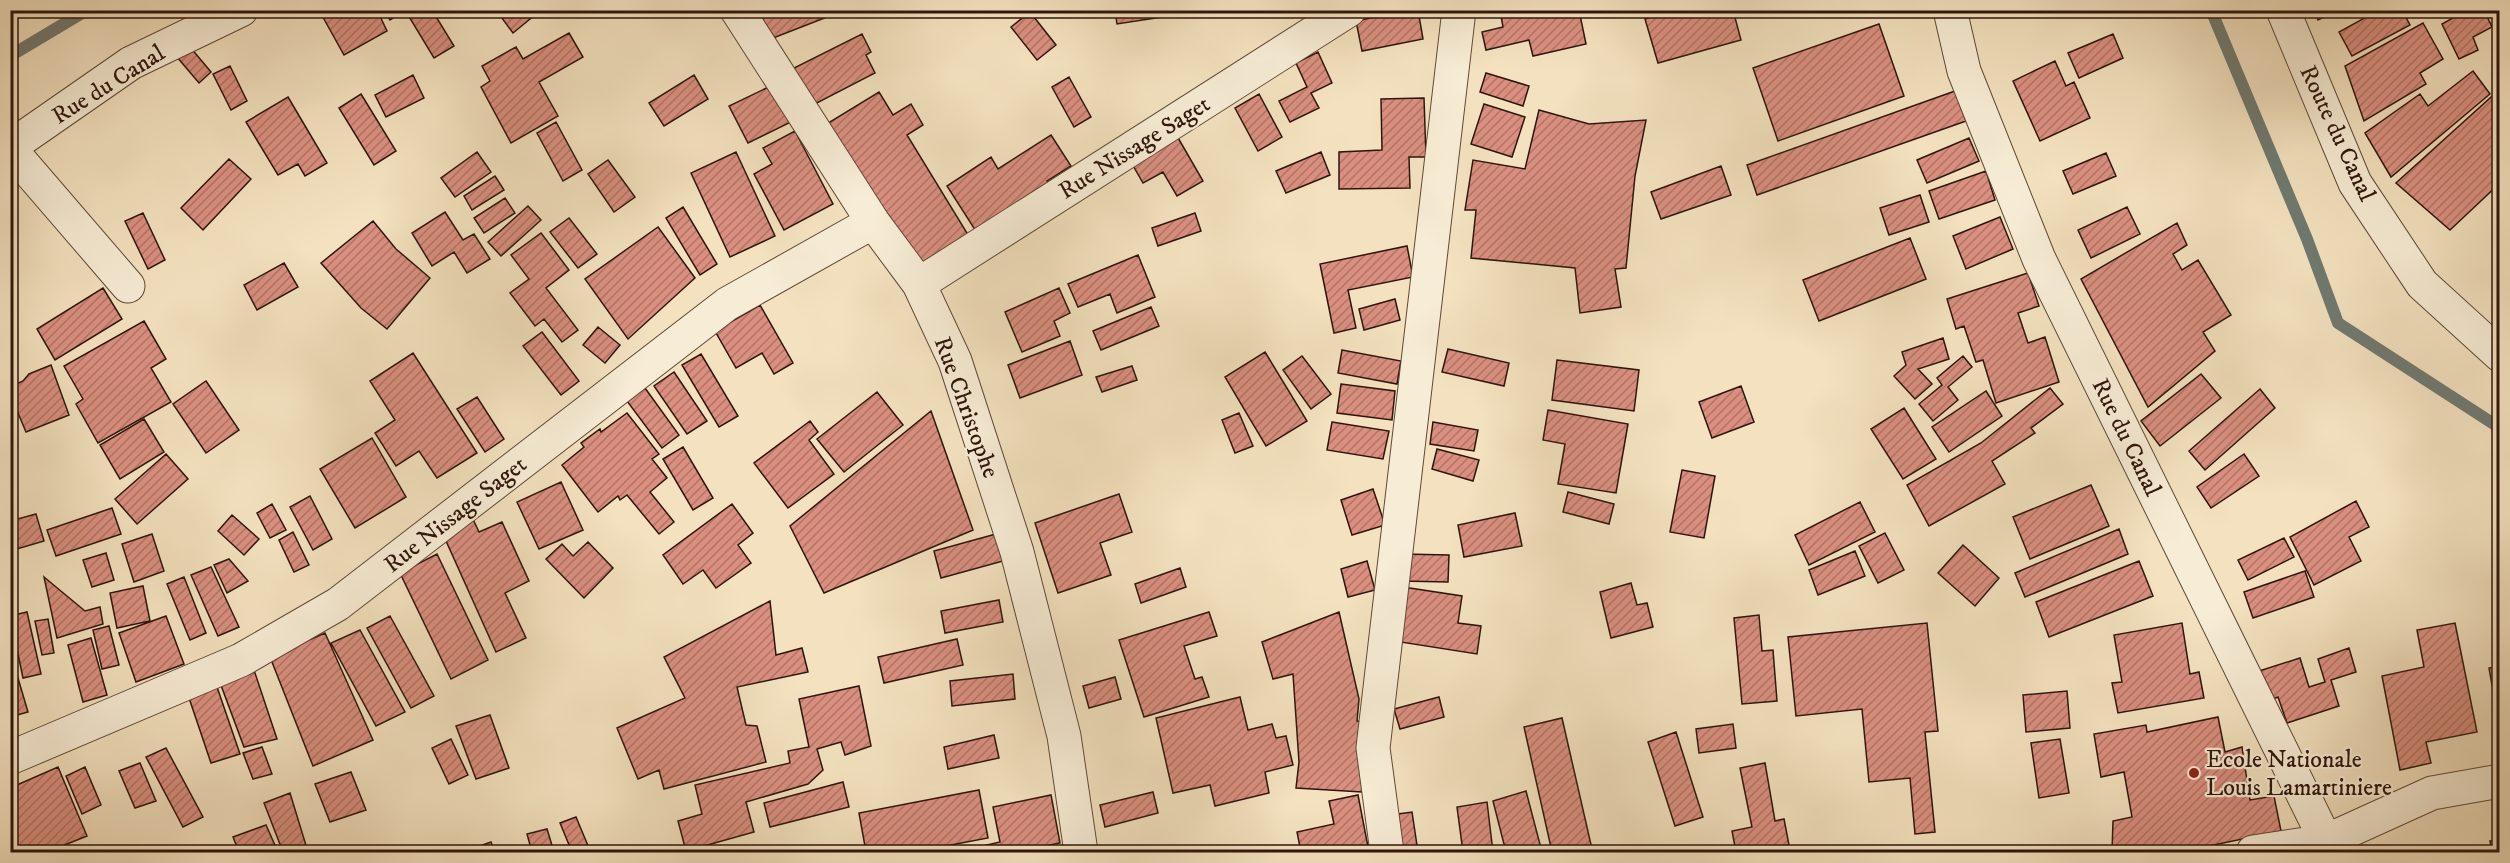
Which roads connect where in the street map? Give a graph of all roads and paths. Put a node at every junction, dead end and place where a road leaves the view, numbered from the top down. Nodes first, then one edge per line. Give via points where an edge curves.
1 (241, 10) edge
2 (737, 10) edge
3 (1349, 10) edge
4 (1459, 10) edge
5 (1950, 10) edge
6 (2283, 10) edge
7 (10, 148) edge
8 (873, 222) junction
9 (919, 284) junction
10 (128, 286) dead end
11 (2499, 355) edge
12 (10, 758) edge
13 (2499, 781) edge
14 (2327, 847) edge
15 (1081, 852) edge
16 (1387, 852) edge
17 (2253, 852) edge

1 - 7 street, Rue du Canal via 131,63
2 - 8 street, Rue Christophe
3 - 9 street, Rue Nissage Saget
4 - 16 street via 1373,748
5 - 14 street, Rue du Canal via 1964,71 2039,259
6 - 11 street, Route du Canal via 2355,183 2422,284
7 - 10 street
8 - 9 street, Rue Christophe
8 - 12 street, Rue Nissage Saget via 727,304 338,604 242,660
9 - 15 street, Rue Christophe via 955,362 1017,552 1064,736
13 - 14 street via 2432,793
14 - 17 street

